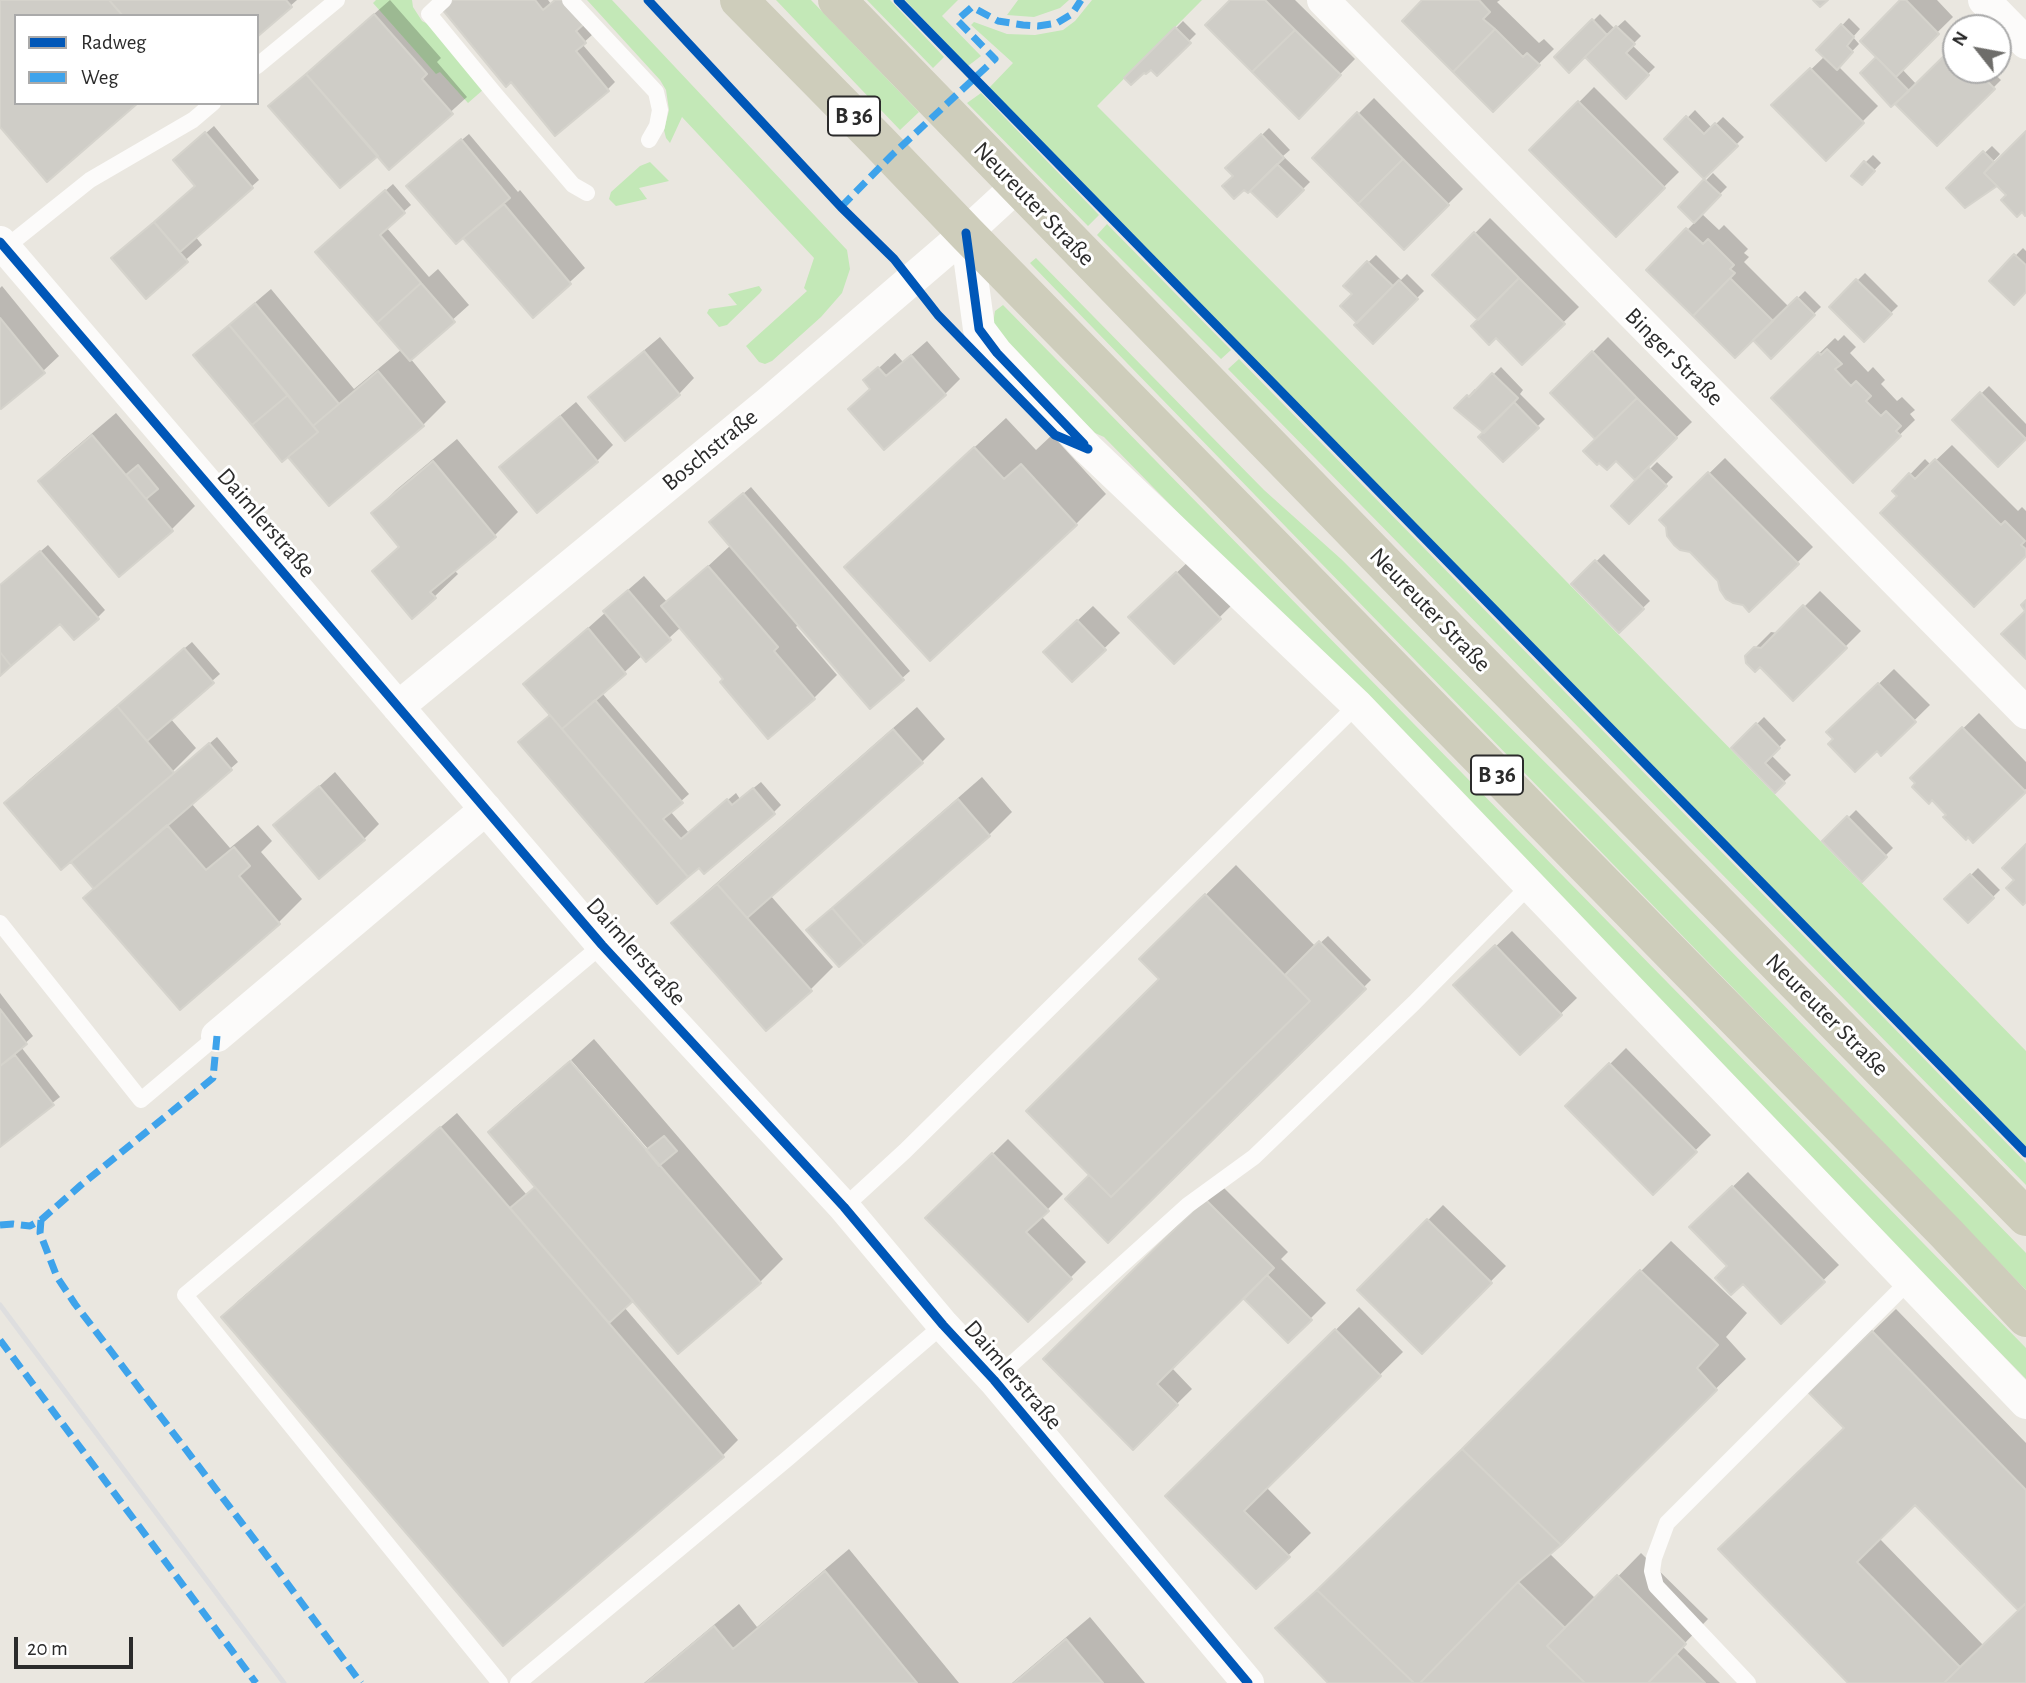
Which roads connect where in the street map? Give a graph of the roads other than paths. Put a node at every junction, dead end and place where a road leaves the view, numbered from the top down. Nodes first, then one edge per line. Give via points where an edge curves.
1 (337, 0) edge
2 (444, 0) edge
3 (570, 0) edge
4 (740, 0) edge
5 (837, 0) edge
6 (1323, 0) edge
7 (1984, 0) edge
8 (426, 7) edge
9 (2026, 43) edge
10 (259, 64) edge
11 (211, 105) edge
12 (649, 140) dead end
13 (1017, 186) junction
14 (587, 193) dead end
15 (966, 233) junction
16 (3, 245) edge
17 (1357, 705) junction
18 (398, 707) junction
19 (2026, 713) edge
20 (486, 810) junction
21 (1530, 885) junction
22 (0, 923) edge
23 (602, 945) junction
24 (217, 1036) joint
25 (844, 1207) junction
26 (2026, 1217) edge
27 (1909, 1281) junction
28 (2026, 1318) edge
29 (943, 1325) junction
30 (994, 1380) junction
31 (2026, 1403) edge
32 (500, 1683) edge
33 (518, 1683) edge
34 (1248, 1683) edge
35 (1748, 1683) edge

1 - 10 lane
2 - 8 lane
3 - 12 lane via 656,92 660,110
4 - 15 main road, B 36
5 - 13 main road, Neureuter Straße / B 36
6 - 19 street, Binger Straße
7 - 9 street
8 - 14 lane via 573,185
11 - 16 lane via 90,180
13 - 15 street, Boschstraße
13 - 26 main road, Neureuter Straße / B 36
15 - 17 street via 979,329 997,353 1088,449
15 - 18 street, Boschstraße via 769,402
15 - 28 main road, B 36
16 - 18 street, Daimlerstraße
17 - 21 street
17 - 25 lane
18 - 20 street, Daimlerstraße
20 - 23 street, Daimlerstraße
20 - 24 street
21 - 27 street
21 - 30 lane via 1254,1157 1188,1205
22 - 24 lane via 141,1100
23 - 25 street, Daimlerstraße
23 - 32 lane via 185,1296
25 - 29 street, Daimlerstraße
27 - 31 street
27 - 35 lane via 1667,1523 1654,1558 1656,1586
29 - 30 street, Daimlerstraße
29 - 33 lane
30 - 34 street, Daimlerstraße

